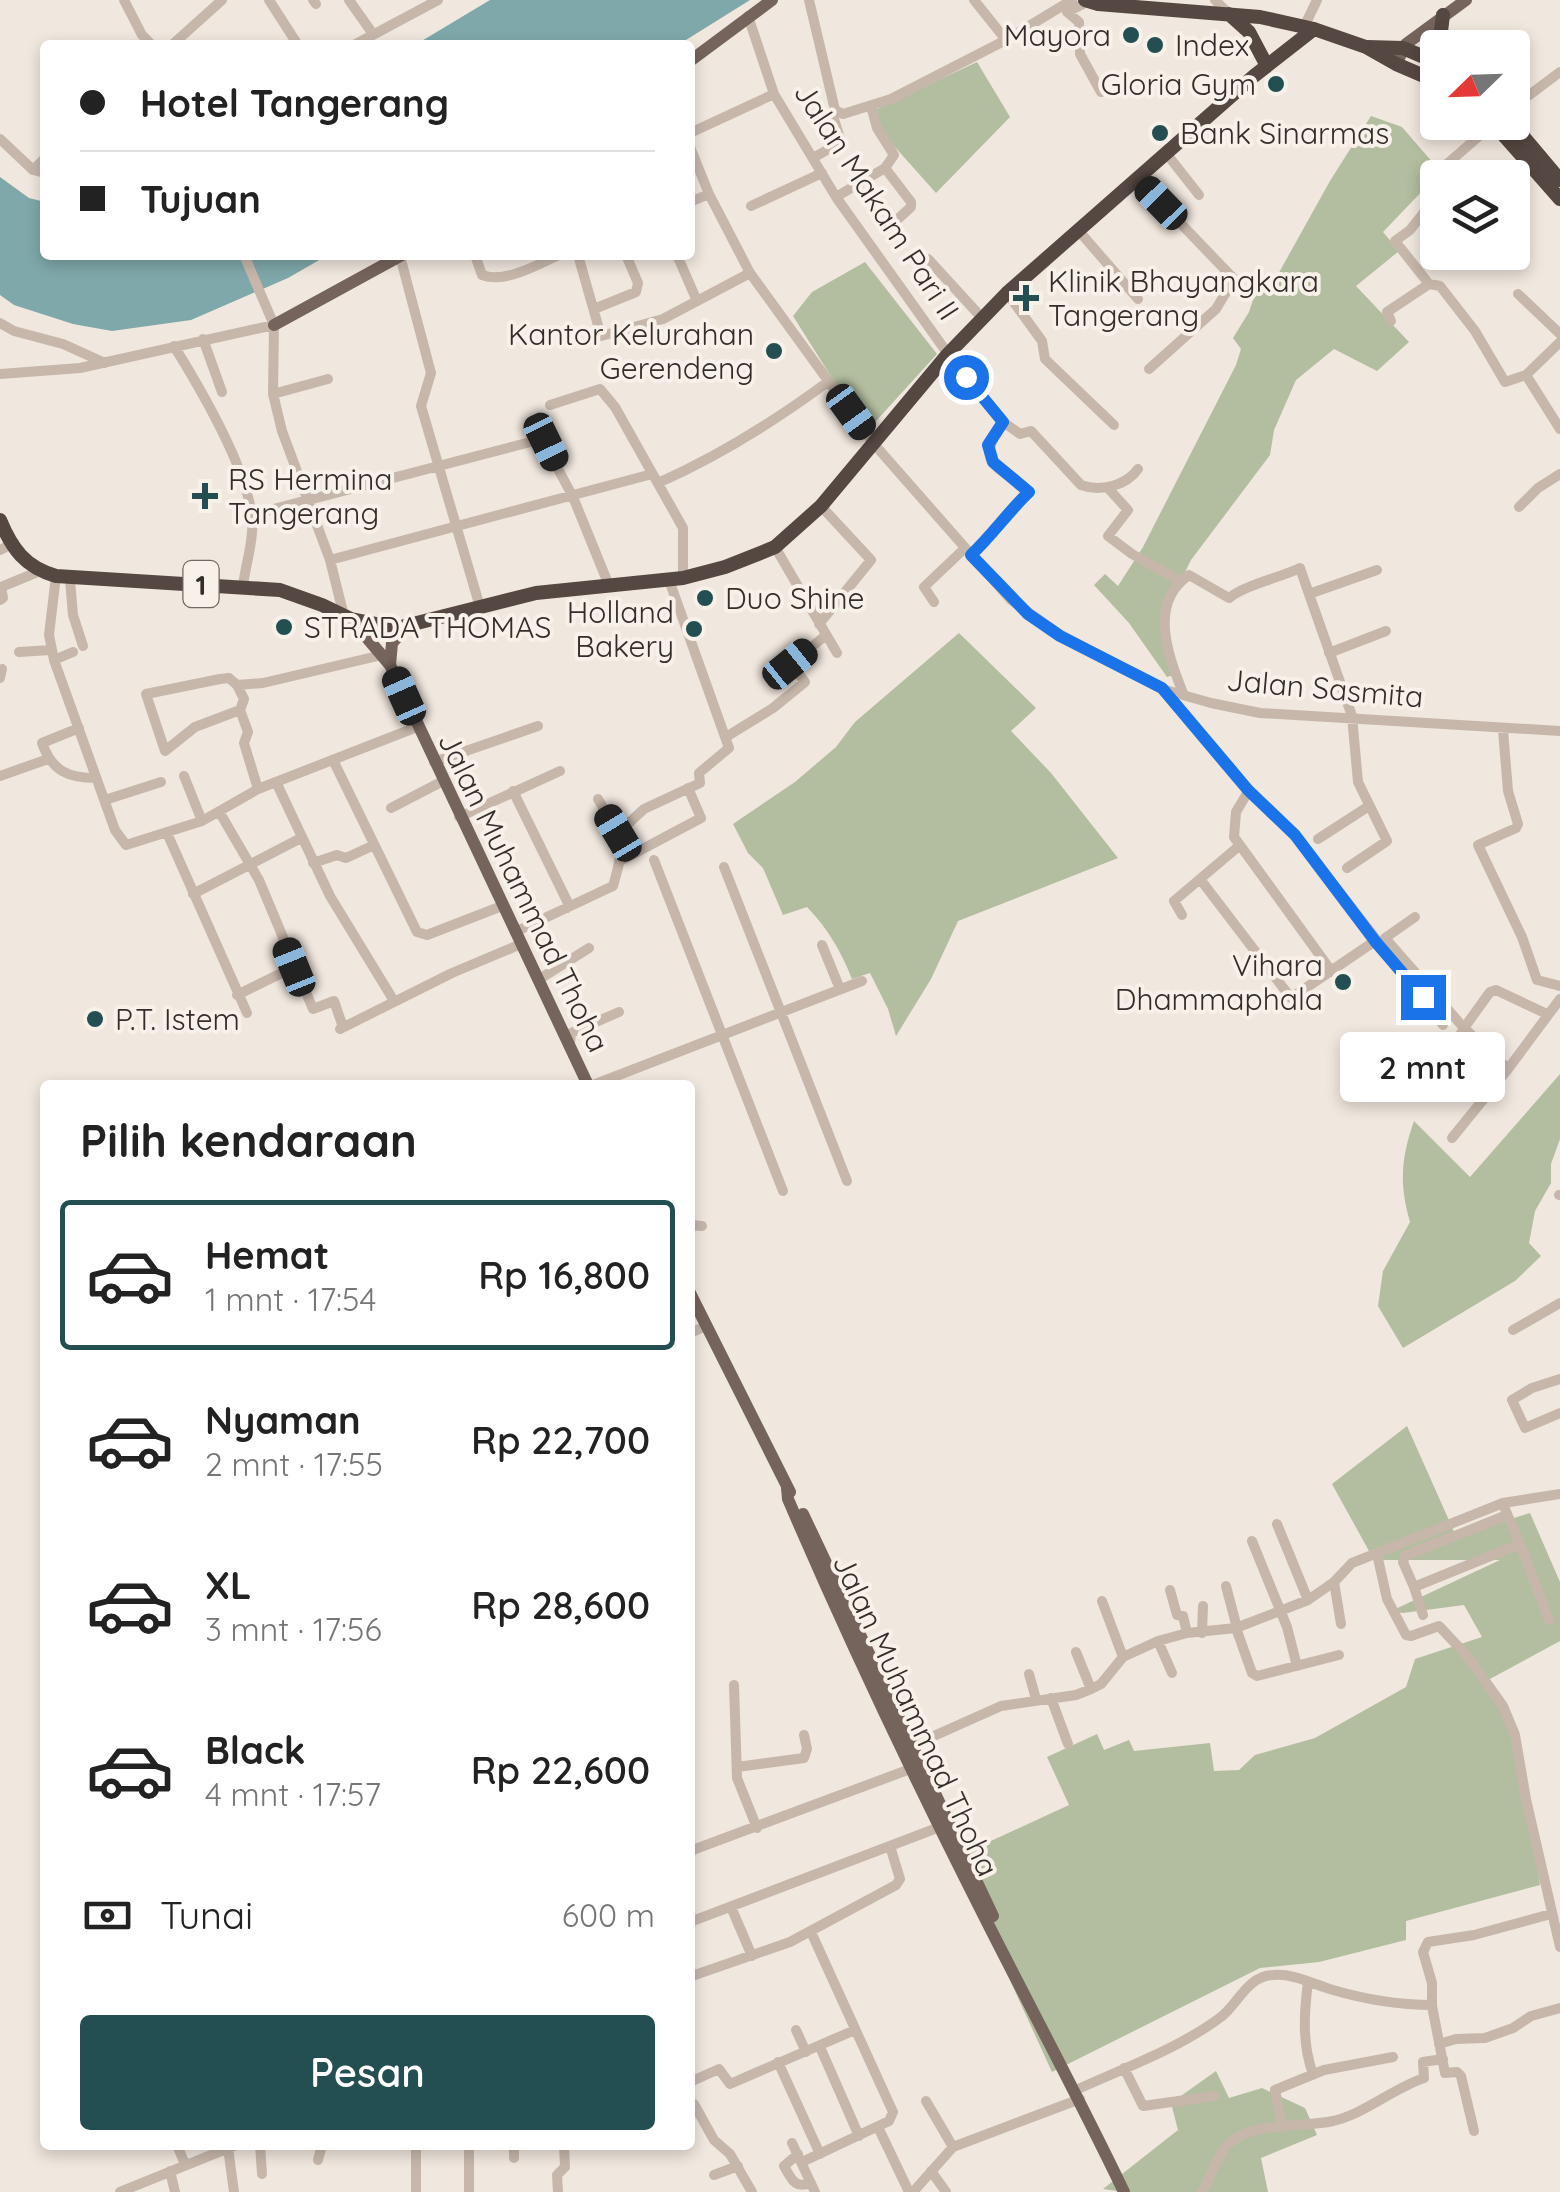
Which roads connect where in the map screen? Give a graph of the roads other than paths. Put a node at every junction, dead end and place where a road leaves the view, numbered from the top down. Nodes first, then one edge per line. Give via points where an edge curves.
1 (124, 0) edge
2 (222, 0) edge
3 (269, 0) edge
4 (349, 0) edge
5 (438, 0) edge
6 (772, 0) edge
7 (809, 0) edge
8 (974, 0) edge
9 (1072, 0) edge
10 (1120, 0) edge
11 (1215, 0) edge
12 (1317, 0) edge
13 (1466, 0) edge
14 (1087, 1) edge
15 (425, 3) edge
16 (1138, 6) junction
17 (1229, 14) junction
18 (1443, 15) junction
19 (748, 16) junction
20 (1309, 28) junction
21 (1441, 30) edge
22 (374, 34) junction
23 (147, 40) edge
24 (178, 40) edge
25 (295, 40) edge
26 (363, 40) edge
27 (1006, 40) junction
28 (1366, 47) junction
29 (1403, 48) junction
30 (1420, 55) edge
31 (695, 57) edge
32 (1396, 64) junction
33 (1267, 66) junction
34 (1560, 72) edge
35 (1420, 74) edge
36 (1101, 92) dead end
37 (774, 94) junction
38 (1530, 94) edge
39 (871, 106) junction
40 (835, 110) junction
41 (695, 132) edge
42 (0, 139) edge
43 (1473, 140) edge
44 (1509, 140) edge
45 (1524, 140) edge
46 (1166, 153) junction
47 (813, 158) junction
48 (695, 160) edge
49 (1451, 160) edge
50 (885, 168) junction
51 (39, 171) edge
52 (822, 173) junction
53 (1137, 178) junction
54 (1557, 187) edge
55 (708, 194) junction
56 (1199, 195) dead end
57 (836, 197) junction
58 (695, 200) edge
59 (751, 206) dead end
60 (1420, 217) edge
61 (898, 218) dead end
62 (1078, 230) junction
63 (928, 259) dead end
64 (246, 260) edge
65 (395, 260) edge
66 (403, 260) edge
67 (477, 260) edge
68 (547, 260) edge
69 (579, 260) edge
70 (628, 260) edge
71 (679, 260) edge
72 (750, 272) junction
73 (1429, 284) junction
74 (1007, 292) junction
75 (1518, 294) dead end
76 (1138, 299) dead end
77 (697, 302) junction
78 (594, 309) junction
79 (982, 318) junction
80 (1392, 321) dead end
81 (0, 324) edge
82 (274, 325) junction
83 (1560, 338) edge
84 (203, 339) junction
85 (174, 346) junction
86 (948, 354) junction
87 (105, 363) junction
88 (1149, 369) dead end
89 (0, 374) edge
90 (1526, 375) junction
91 (328, 379) dead end
92 (829, 381) junction
93 (222, 392) dead end
94 (273, 394) junction
95 (550, 405) dead end
96 (1003, 422) junction
97 (1114, 425) dead end
98 (1560, 429) edge
99 (874, 444) junction
100 (437, 466) junction
101 (1138, 469) dead end
102 (1560, 474) edge
103 (655, 479) junction
104 (1107, 487) junction
105 (573, 497) junction
106 (309, 501) junction
107 (821, 506) junction
108 (1519, 506) dead end
109 (251, 515) junction
110 (0, 520) edge
111 (454, 528) junction
112 (5, 547) edge
113 (775, 547) junction
114 (968, 551) junction
115 (330, 560) junction
116 (1377, 570) dead end
117 (40, 571) junction
118 (63, 578) junction
119 (676, 579) junction
120 (1180, 581) junction
121 (608, 583) junction
122 (242, 586) junction
123 (1309, 594) junction
124 (0, 600) edge
125 (934, 602) dead end
126 (480, 606) junction
127 (348, 618) junction
128 (819, 624) junction
129 (407, 627) junction
130 (1386, 632) dead end
131 (826, 635) junction
132 (19, 652) dead end
133 (836, 653) dead end
134 (1329, 653) junction
135 (52, 655) junction
136 (386, 660) junction
137 (237, 684) junction
138 (1173, 691) junction
139 (240, 710) junction
140 (1352, 716) junction
141 (538, 726) dead end
142 (417, 727) junction
143 (78, 728) junction
144 (1503, 730) junction
145 (1560, 731) edge
146 (726, 737) junction
147 (48, 759) junction
148 (333, 760) junction
149 (434, 762) junction
150 (560, 771) dead end
151 (0, 776) edge
152 (184, 776) dead end
153 (96, 778) junction
154 (443, 781) junction
155 (161, 782) dead end
156 (276, 782) junction
157 (688, 788) junction
158 (258, 789) junction
159 (1248, 790) junction
160 (513, 791) junction
161 (598, 799) dead end
162 (104, 800) junction
163 (1369, 806) junction
164 (391, 808) dead end
165 (220, 813) junction
166 (460, 817) junction
167 (202, 820) junction
168 (166, 833) junction
169 (618, 833) junction
170 (301, 838) junction
171 (1318, 838) dead end
172 (372, 846) junction
173 (1239, 846) junction
174 (654, 860) dead end
175 (620, 861) junction
176 (313, 863) junction
177 (250, 866) junction
178 (724, 867) dead end
179 (1347, 868) dead end
180 (1200, 879) junction
181 (193, 894) junction
182 (502, 906) junction
183 (567, 908) junction
184 (1182, 915) dead end
185 (1415, 917) dead end
186 (518, 938) junction
187 (1380, 942) junction
188 (822, 945) dead end
189 (589, 948) dead end
190 (294, 967) junction
191 (1332, 972) junction
192 (538, 980) junction
193 (862, 981) dead end
194 (1560, 986) edge
195 (840, 989) junction
196 (237, 996) junction
197 (1427, 997) junction
198 (1560, 1000) edge
199 (394, 1001) junction
200 (782, 1010) junction
201 (619, 1012) dead end
202 (246, 1013) dead end
203 (1547, 1014) junction
204 (1443, 1025) dead end
205 (1464, 1028) junction
206 (722, 1034) junction
207 (569, 1044) junction
208 (1508, 1069) junction
209 (1440, 1070) dead end
210 (587, 1080) edge
211 (603, 1080) edge
212 (1452, 1138) dead end
213 (847, 1181) dead end
214 (783, 1191) dead end
215 (695, 1303) edge
216 (1560, 1303) edge
217 (706, 1326) junction
218 (695, 1330) edge
219 (1512, 1330) dead end
220 (1556, 1381) edge
221 (1560, 1414) edge
222 (1560, 1494) edge
223 (1508, 1506) junction
224 (1277, 1524) dead end
225 (1252, 1541) dead end
226 (1520, 1544) junction
227 (1377, 1554) junction
228 (1334, 1582) junction
229 (1226, 1586) dead end
230 (1414, 1587) junction
231 (1170, 1590) dead end
232 (1308, 1600) junction
233 (1102, 1601) dead end
234 (1203, 1606) dead end
235 (1279, 1612) junction
236 (1423, 1615) dead end
237 (1549, 1620) dead end
238 (1341, 1624) dead end
239 (1237, 1628) junction
240 (1187, 1633) junction
241 (1202, 1633) junction
242 (1158, 1640) junction
243 (1076, 1652) dead end
244 (1339, 1655) dead end
245 (1124, 1658) junction
246 (1297, 1666) junction
247 (1172, 1673) dead end
248 (1028, 1674) dead end
249 (734, 1685) dead end
250 (1090, 1689) junction
251 (1052, 1698) junction
252 (1036, 1700) junction
253 (804, 1736) dead end
254 (1068, 1744) dead end
255 (909, 1747) junction
256 (737, 1766) junction
257 (913, 1768) junction
258 (946, 1825) junction
259 (757, 1828) junction
260 (890, 1846) junction
261 (695, 1849) edge
262 (730, 1907) junction
263 (1551, 1914) junction
264 (695, 1920) edge
265 (811, 1932) junction
266 (1560, 1946) edge
267 (752, 1956) junction
268 (695, 1975) edge
269 (1308, 1982) junction
270 (1432, 2004) junction
271 (1560, 2008) edge
272 (796, 2030) dead end
273 (855, 2030) junction
274 (1440, 2044) junction
275 (820, 2047) junction
276 (806, 2052) junction
277 (1393, 2057) dead end
278 (1443, 2059) junction
279 (778, 2062) junction
280 (1124, 2068) junction
281 (1314, 2074) junction
282 (695, 2080) edge
283 (1078, 2094) junction
284 (1214, 2096) dead end
285 (926, 2100) dead end
286 (695, 2109) edge
287 (878, 2127) junction
288 (1282, 2127) junction
289 (1474, 2131) dead end
290 (859, 2136) junction
291 (953, 2147) junction
292 (179, 2150) edge
293 (222, 2150) edge
294 (232, 2150) edge
295 (260, 2150) edge
296 (321, 2150) edge
297 (416, 2150) edge
298 (469, 2150) edge
299 (565, 2150) edge
300 (797, 2153) junction
301 (820, 2154) junction
302 (318, 2160) dead end
303 (185, 2164) junction
304 (738, 2166) junction
305 (170, 2171) junction
306 (931, 2171) junction
307 (262, 2174) dead end
308 (714, 2175) dead end
309 (813, 2188) edge
310 (120, 2192) edge
311 (174, 2192) edge
312 (234, 2192) edge
313 (416, 2192) edge
314 (469, 2192) edge
315 (558, 2192) edge
316 (752, 2192) edge
317 (911, 2192) edge
318 (946, 2192) edge
319 (1124, 2192) edge
320 (1202, 2192) edge

1 - 23 street
2 - 24 street
3 - 25 street
4 - 22 street
5 - 15 street
6 - 19 main road
7 - 40 street
8 - 27 street
9 - 27 street
10 - 16 highway
11 - 17 street
12 - 20 street
13 - 18 main road
14 - 16 highway
14 - 36 street via 1067,12 1079,22 1080,54
15 - 22 street
16 - 17 highway
17 - 20 highway
17 - 33 highway via 1249,32
18 - 21 highway
18 - 29 main road
19 - 31 main road
19 - 37 street, Jalan Makam Pari II
20 - 28 highway
20 - 33 highway, 1
22 - 26 street
27 - 39 street
28 - 29 highway
28 - 32 highway
29 - 30 highway
29 - 32 main road
32 - 35 highway
33 - 46 highway, 1
34 - 38 street
37 - 41 street
37 - 47 street, Jalan Makam Pari II
39 - 40 street
39 - 50 street via 894,155
40 - 47 street via 841,142
42 - 51 street
43 - 49 street
44 - 54 highway
45 - 54 highway
46 - 53 highway, 1
46 - 56 street
47 - 52 street, Jalan Makam Pari II
48 - 55 street, Jalan Sasmita
50 - 57 street
50 - 61 street via 910,202
52 - 57 street, Jalan Makam Pari II
52 - 59 street
53 - 62 highway, 1
53 - 88 street via 1234,278 1216,310
55 - 58 street
55 - 72 street, Jalan Sasmita
57 - 86 street, Jalan Makam Pari II
60 - 73 street via 1395,242
62 - 74 highway, 1
62 - 76 street
63 - 79 street
64 - 82 street
65 - 82 main road
66 - 100 street via 430,373 421,406
67 - 68 street via 482,275 491,278
69 - 78 street
70 - 78 street via 638,288
71 - 77 street
72 - 77 street
72 - 92 street, Jalan Sasmita
73 - 80 street via 1387,312
73 - 90 street via 1448,294 1505,382
74 - 79 highway, 1
74 - 97 street via 1042,342 1045,359
75 - 83 street
77 - 78 street via 601,336
79 - 86 highway, 1
81 - 87 street
82 - 84 street
82 - 94 street
83 - 90 street
84 - 85 street
84 - 93 street
85 - 87 street
85 - 109 street via 214,412
86 - 96 street, Jalan Makam Pari II
86 - 99 highway, 1
87 - 89 street
90 - 98 street
91 - 94 street
92 - 99 street, Jalan Sasmita
92 - 103 street via 723,450
94 - 106 street
95 - 103 street via 600,390
96 - 104 street via 1020,434 1031,432 1081,485
96 - 114 street via 987,452 1029,492 999,529
99 - 107 highway, 1
99 - 114 street, Jalan Sasmita
100 - 105 street via 542,439
100 - 106 street
100 - 111 street
101 - 104 street
102 - 108 street
103 - 105 street
103 - 119 street via 683,528
104 - 120 street via 1128,510 1108,536
105 - 111 street
105 - 121 street
106 - 109 street
106 - 115 street
107 - 113 highway, 1
107 - 128 street via 871,560
109 - 122 street
110 - 112 highway, 1
111 - 115 street
111 - 126 street
112 - 117 highway, 1
113 - 119 highway, 1
113 - 128 street
114 - 125 street via 925,585
114 - 138 street, Jalan Sasmita via 1028,614 1060,636
115 - 127 street
116 - 123 street
117 - 118 highway, 1
117 - 124 street via 1,587
118 - 122 highway, 1
118 - 135 street
118 - 135 street via 78,649
119 - 121 highway, 1
119 - 146 street
120 - 123 street via 1189,575 1229,598 1300,568
120 - 138 street via 1163,630
121 - 126 highway, 1
122 - 127 highway, 1 via 280,590
123 - 134 street
126 - 129 highway, 1
127 - 129 highway, 1
127 - 136 main road, Jalan Muhammad Thoha
128 - 131 street
129 - 136 main road
130 - 134 street
131 - 133 street
131 - 146 street via 790,664 805,682
132 - 135 street
134 - 140 street
135 - 143 street
136 - 137 street
136 - 142 main road, Jalan Muhammad Thoha
137 - 139 street via 244,699
137 - 139 street via 229,678 146,694 164,751 195,727
138 - 140 street, Jalan Sasmita via 1260,713
138 - 159 street
139 - 158 street
140 - 144 street, Jalan Sasmita
140 - 163 street via 1358,782
141 - 149 street
142 - 148 street
142 - 149 main road, Jalan Muhammad Thoha
143 - 147 street via 43,741
143 - 153 street
144 - 145 street, Jalan Sasmita
144 - 194 street via 1518,824 1478,844 1537,980
146 - 157 street via 729,748 699,772 700,784
147 - 151 street
147 - 153 street via 73,778
148 - 156 street
148 - 172 street
149 - 154 main road, Jalan Muhammad Thoha
150 - 160 street
152 - 167 street
153 - 162 street
154 - 164 street
154 - 166 main road, Jalan Muhammad Thoha
155 - 162 street
156 - 158 street
156 - 170 street
157 - 169 street via 644,808
157 - 175 street via 702,818
158 - 165 street
159 - 173 street via 1232,826
159 - 187 street via 1295,835
160 - 166 street
160 - 183 street
161 - 169 street
162 - 168 street via 126,845
163 - 171 street
163 - 179 street via 1387,841
165 - 167 street
165 - 177 street
166 - 182 main road, Jalan Muhammad Thoha
167 - 168 street
168 - 181 street
169 - 175 street
170 - 176 street
170 - 177 street
172 - 176 street
172 - 182 street via 418,932 427,935
173 - 180 street
173 - 191 street
174 - 206 street
175 - 183 street via 614,886
176 - 199 street
177 - 181 street
177 - 190 street
178 - 200 street
180 - 184 street via 1174,902
180 - 191 street via 1289,996
181 - 196 street
182 - 186 main road, Jalan Muhammad Thoha
183 - 186 street
185 - 187 street
186 - 192 main road, Jalan Muhammad Thoha
186 - 199 street
187 - 191 street
187 - 197 street
188 - 195 street
189 - 192 street
190 - 196 street
190 - 199 street via 313,1009 334,1001 342,1028
192 - 207 main road, Jalan Muhammad Thoha
193 - 195 street
195 - 200 street
196 - 202 street
197 - 204 street
197 - 205 street
198 - 203 street
200 - 206 street
200 - 213 street
201 - 207 street via 570,1033
203 - 205 street via 1494,990
203 - 208 street
205 - 208 street
205 - 209 street
206 - 211 street
206 - 214 street
207 - 210 main road, Jalan Muhammad Thoha
208 - 212 street
215 - 217 main road, Jalan Muhammad Thoha
216 - 219 street
217 - 218 street
217 - 255 main road, Jalan Muhammad Thoha via 829,1566
220 - 221 street via 1512,1400 1524,1428
222 - 223 street
223 - 226 street
223 - 227 street
223 - 230 street via 1405,1556
224 - 232 street
225 - 235 street
226 - 230 street
226 - 237 street
227 - 228 street via 1352,1563
227 - 263 street via 1387,1599 1406,1635 1439,1626 1503,1706 1533,1798
228 - 232 street
228 - 238 street
229 - 239 street
230 - 236 street
231 - 240 street
232 - 235 street
233 - 245 street
234 - 241 street
235 - 239 street
235 - 246 street
239 - 241 street
239 - 246 street via 1254,1676
240 - 241 street
240 - 242 street
242 - 245 street
242 - 247 street
243 - 250 street
244 - 246 street
245 - 250 street
248 - 252 street
249 - 256 street
250 - 251 street
251 - 252 street
251 - 254 street
252 - 255 street via 1000,1706
253 - 256 street via 804,1758
255 - 257 main road, Jalan Muhammad Thoha
255 - 258 main road, Jalan Muhammad Thoha
256 - 259 street via 740,1792
257 - 258 main road, Jalan Muhammad Thoha
257 - 259 street
258 - 260 street
258 - 283 main road, Jalan Muhammad Thoha
259 - 261 street
260 - 262 street
260 - 265 street via 899,1882
262 - 264 street
262 - 267 street
263 - 266 street
263 - 270 street via 1428,1942 1423,1952
265 - 267 street
265 - 273 street
267 - 268 street
269 - 270 street via 1404,2005
269 - 280 street via 1267,1974 1244,1990 1234,2010
269 - 281 street via 1306,2055
270 - 274 street
271 - 274 street via 1485,2038
272 - 276 street
273 - 275 street
273 - 287 street via 893,2112
274 - 278 street
275 - 276 street
275 - 290 street
276 - 279 street
277 - 281 street
278 - 288 street via 1423,2062 1424,2078 1369,2107
278 - 289 street via 1446,2073 1461,2076
279 - 282 street via 729,2084 720,2070
279 - 301 street
280 - 283 street
280 - 284 street via 1145,2106
281 - 288 street via 1275,2090
283 - 291 street
283 - 319 main road, Jalan Muhammad Thoha
285 - 291 street
286 - 304 street
287 - 290 street
287 - 317 street
288 - 320 street via 1231,2141
290 - 301 street
291 - 306 street
292 - 303 street
293 - 303 street
294 - 312 street
295 - 307 street
296 - 302 street
297 - 313 street
298 - 314 street
299 - 315 street
300 - 301 street
300 - 309 street
300 - 309 street via 784,2166 798,2186
303 - 305 street
304 - 308 street
304 - 316 street
305 - 310 street
305 - 311 street
306 - 317 street
306 - 318 street

